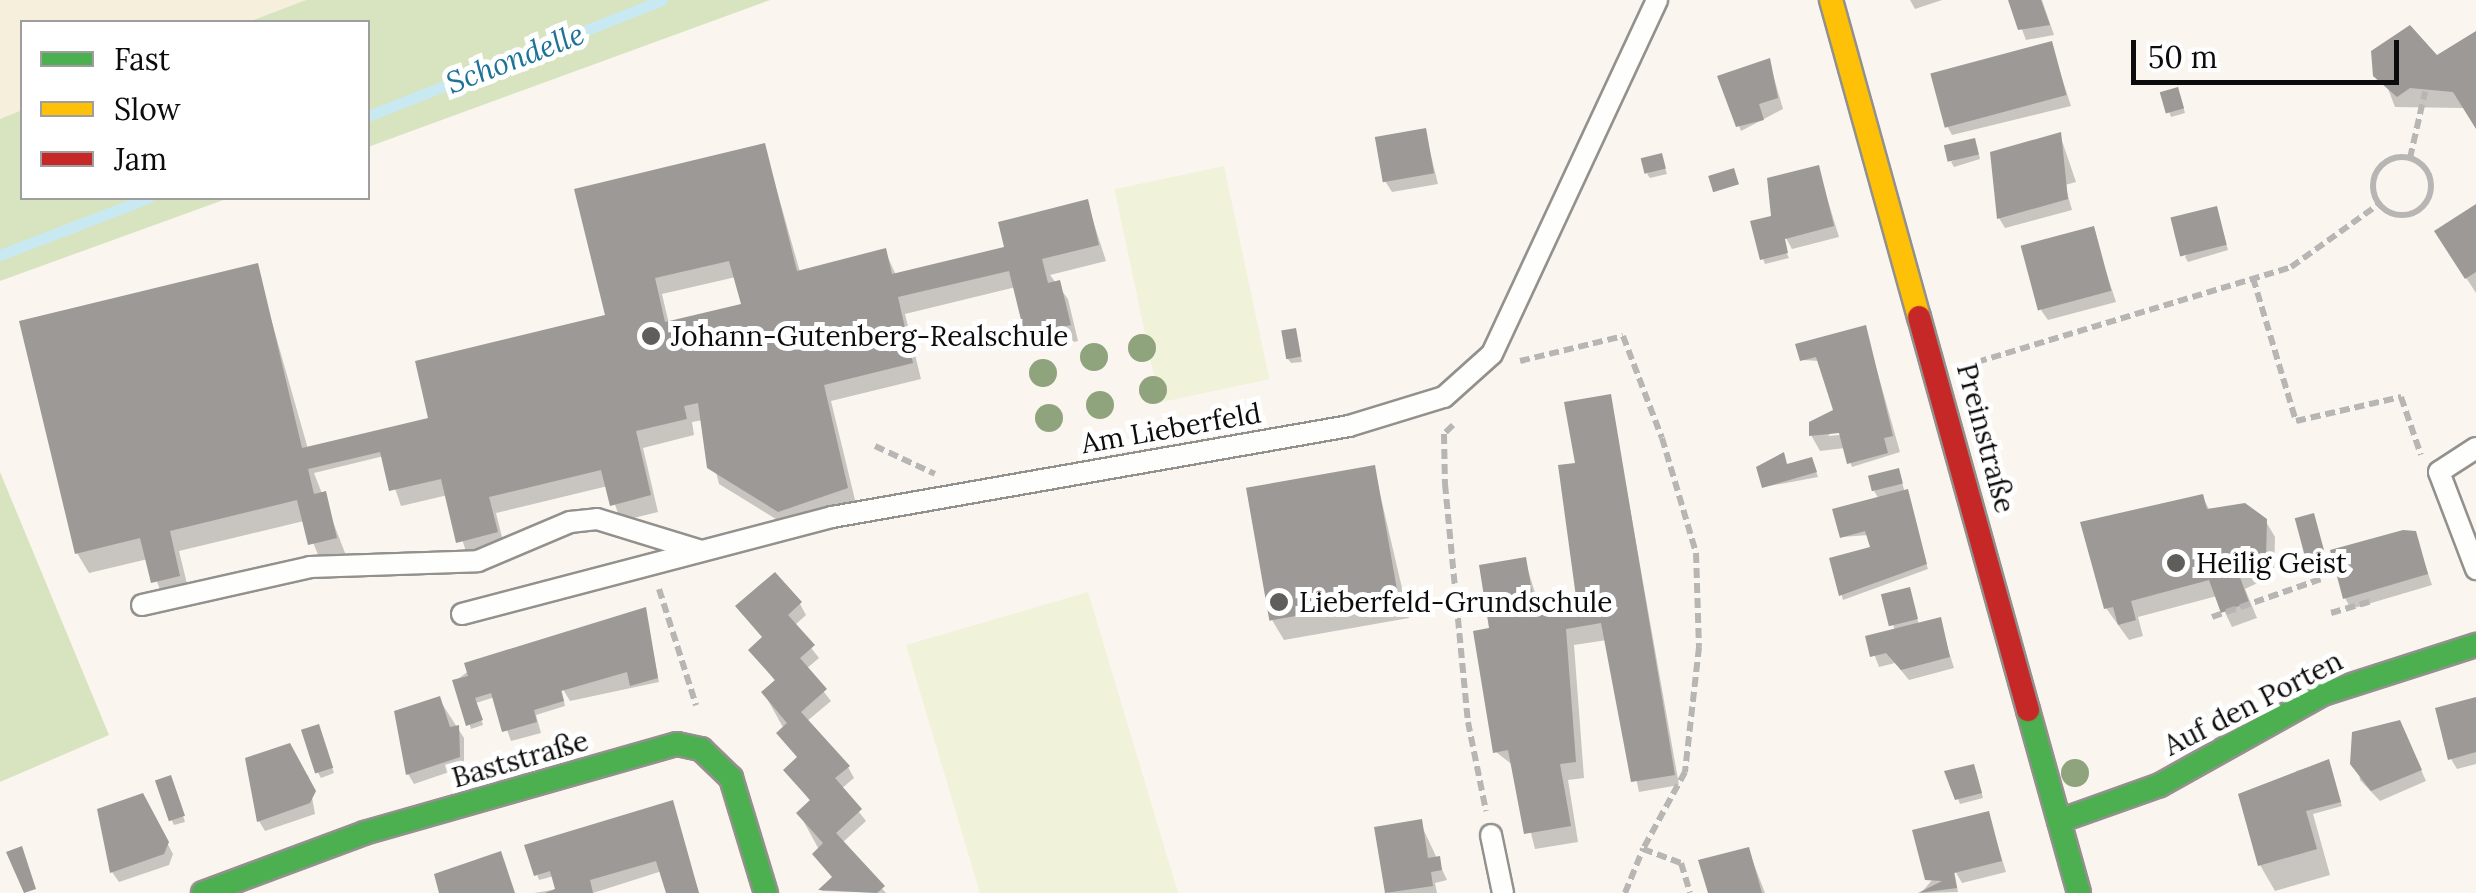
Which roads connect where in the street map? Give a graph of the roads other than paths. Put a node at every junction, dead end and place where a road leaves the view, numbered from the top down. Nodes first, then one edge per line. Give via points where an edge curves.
1 (1657, 0) edge
2 (1831, 0) edge
3 (2476, 448) edge
4 (698, 550) junction
5 (2476, 569) edge
6 (142, 605) dead end
7 (462, 614) dead end
8 (2476, 645) edge
9 (2059, 821) junction
10 (1491, 835) road end
11 (203, 893) edge
12 (766, 893) edge
13 (1504, 893) edge
14 (2079, 893) edge

1 - 4 lane, Am Lieberfeld via 1492,354 1444,397 1349,426 941,496
2 - 9 street, Preinstraße
3 - 5 lane via 2439,472
4 - 6 lane via 597,519 570,522 478,561 310,567
4 - 7 lane, Am Lieberfeld
8 - 9 street, Auf den Porten via 2322,694 2160,786
9 - 14 street, Preinstraße
10 - 13 lane
11 - 12 street, Baststraße via 364,833 678,744 700,749 731,778

